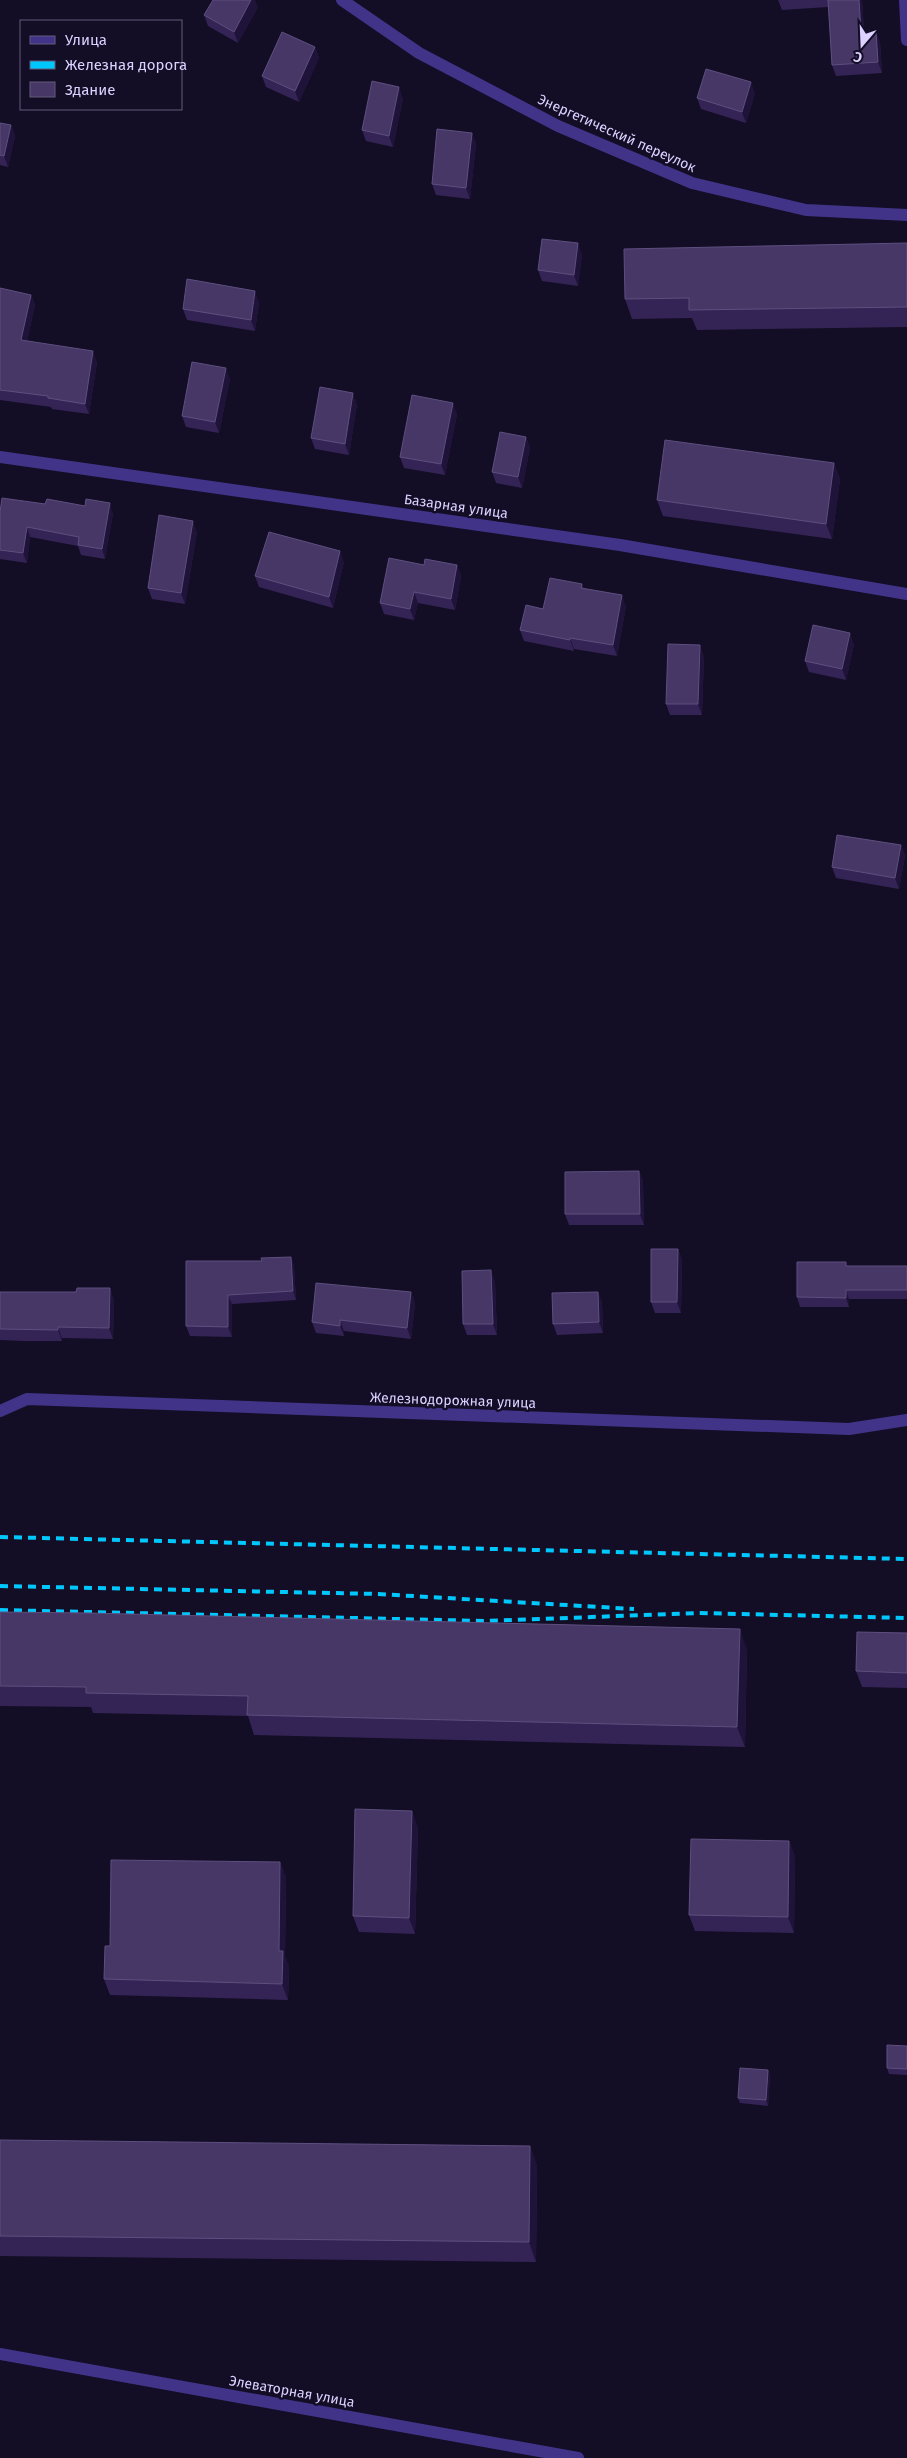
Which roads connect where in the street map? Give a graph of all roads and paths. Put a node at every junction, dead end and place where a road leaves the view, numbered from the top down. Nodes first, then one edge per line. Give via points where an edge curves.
1 (342, 0) edge
2 (904, 0) edge
3 (907, 40) edge
4 (907, 215) edge
5 (0, 457) edge
6 (907, 594) edge
7 (0, 1411) edge
8 (907, 1420) edge
9 (0, 2354) edge
10 (578, 2458) edge

1 - 4 street, Энергетический переулок via 420,53 549,122 692,183 806,210
2 - 3 street
5 - 6 street, Базарная улица via 620,545
7 - 8 street, Железнодорожная улица via 27,1399 850,1429
9 - 10 street, Элеваторная улица

